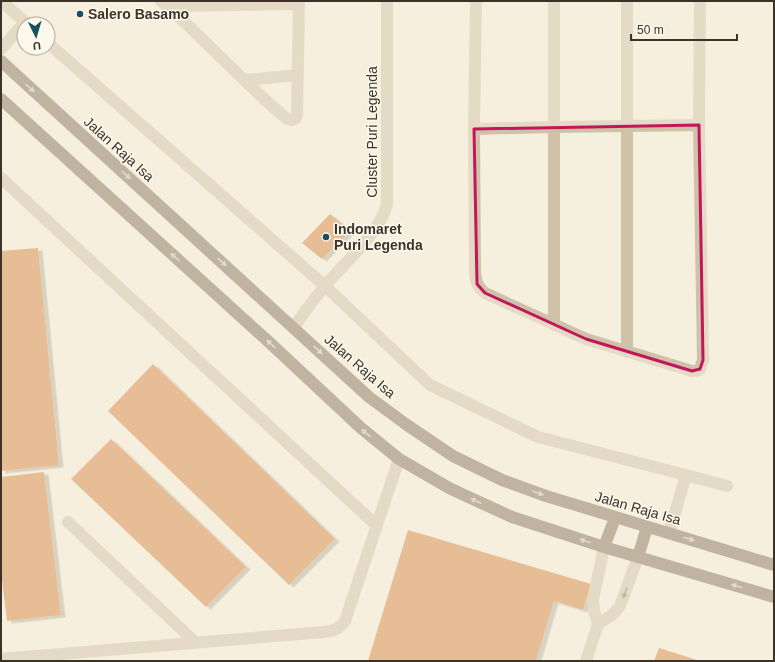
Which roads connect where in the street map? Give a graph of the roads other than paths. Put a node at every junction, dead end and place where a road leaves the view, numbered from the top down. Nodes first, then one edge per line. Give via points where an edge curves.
1 (1, 1) edge
2 (387, 1) edge
3 (476, 1) edge
4 (554, 1) edge
5 (627, 1) edge
6 (700, 1) edge
7 (299, 2) edge
8 (164, 4) edge
9 (18, 16) edge
10 (16, 33) edge
11 (1, 49) edge
12 (56, 50) edge
13 (1, 61) edge
14 (298, 75) junction
15 (246, 80) junction
16 (1, 99) edge
17 (699, 125) junction
18 (628, 126) junction
19 (554, 127) junction
20 (474, 129) junction
21 (1, 178) edge
22 (325, 286) junction
23 (554, 324) junction
24 (294, 327) junction
25 (627, 352) junction
26 (399, 459) junction
27 (686, 475) junction
28 (727, 486) dead end
29 (615, 518) junction
30 (68, 522) dead end
31 (376, 525) junction
32 (647, 527) junction
33 (669, 533) junction
34 (604, 547) junction
35 (638, 557) junction
36 (774, 566) edge
37 (774, 597) edge
38 (598, 624) junction
39 (195, 642) junction
40 (1, 659) edge
41 (586, 661) edge

1 - 9 street
2 - 22 street, Cluster Puri Legenda via 388,204 375,230
3 - 20 street
4 - 19 street
5 - 18 street
6 - 17 street
7 - 8 street
7 - 14 street
8 - 15 street
10 - 11 street
12 - 22 street
13 -> 24 main road, Jalan Raja Isa
14 - 15 street
14 - 15 street via 297,115 293,120 287,119
26 -> 16 main road via 361,428
17 - 18 street
17 - 25 street via 702,365 697,371 692,371
18 - 19 street
18 - 25 street
19 - 20 street
19 - 23 street
20 - 23 street via 476,284 485,293
21 - 31 street
22 - 24 street, Cluster Puri Legenda
22 - 27 street via 430,385 538,437
23 - 25 street via 586,339
24 -> 29 main road, Jalan Raja Isa via 369,397 453,456 502,480
26 - 31 street
34 -> 26 main road via 512,517 451,489
27 - 28 street
27 - 33 street
29 - 32 main road, Jalan Raja Isa
29 - 34 main road
30 - 39 street
31 - 39 street via 345,621 338,629
32 - 33 main road, Jalan Raja Isa
32 - 35 main road
33 -> 36 main road, Jalan Raja Isa
34 - 35 main road
34 - 38 street via 593,600
37 -> 35 main road
35 -> 38 street via 620,606
38 - 41 street
39 - 40 street

